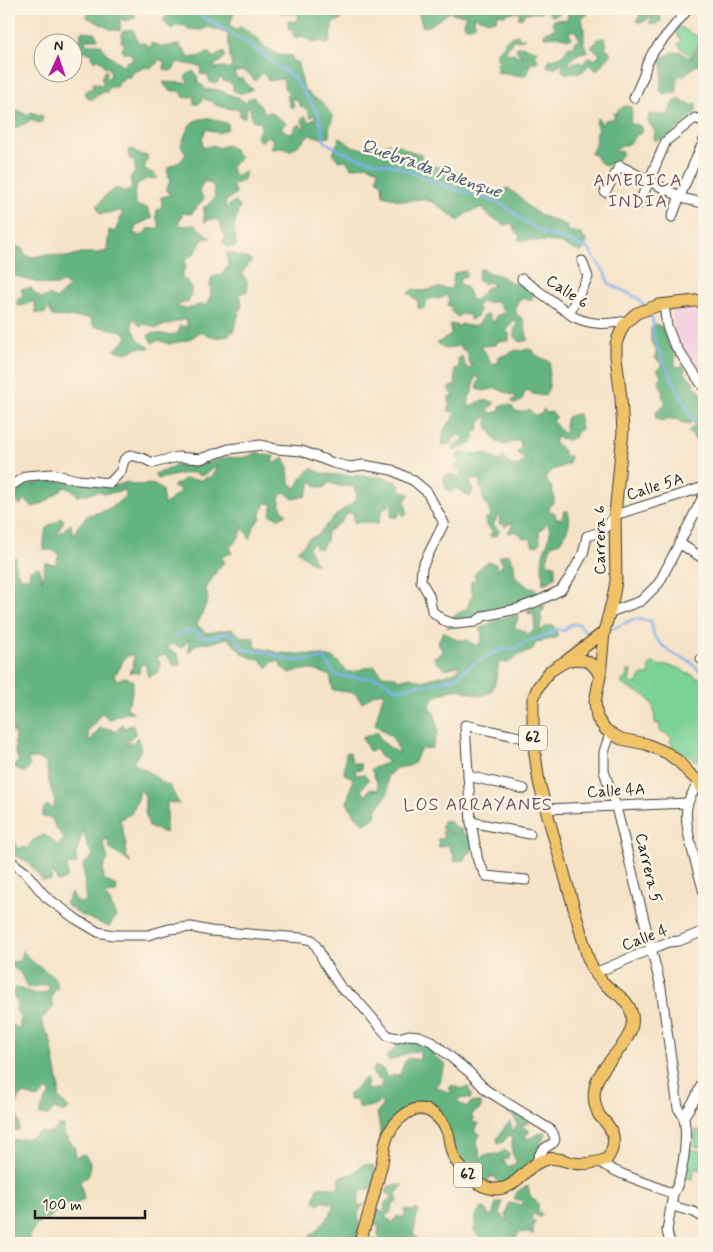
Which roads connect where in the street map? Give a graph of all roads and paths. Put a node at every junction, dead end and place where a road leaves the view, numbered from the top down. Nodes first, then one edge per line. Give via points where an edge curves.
1 (688, 9) edge
2 (634, 98) dead end
3 (704, 122) edge
4 (704, 140) edge
5 (649, 180) junction
6 (605, 192) dead end
7 (680, 196) junction
8 (704, 203) edge
9 (639, 204) dead end
10 (672, 217) dead end
11 (582, 261) dead end
12 (522, 279) dead end
13 (704, 300) edge
14 (660, 305) junction
15 (569, 313) junction
16 (628, 321) junction
17 (704, 388) edge
18 (9, 487) edge
19 (704, 487) edge
20 (704, 495) edge
21 (615, 515) junction
22 (679, 543) junction
23 (704, 558) edge
24 (607, 617) junction
25 (604, 632) junction
26 (566, 661) junction
27 (600, 676) junction
28 (610, 734) junction
29 (533, 740) junction
30 (468, 776) junction
31 (699, 782) junction
32 (524, 789) dead end
33 (704, 793) edge
34 (688, 803) junction
35 (616, 807) junction
36 (546, 809) junction
37 (471, 822) junction
38 (530, 834) dead end
39 (9, 860) edge
40 (526, 880) dead end
41 (704, 893) edge
42 (704, 931) edge
43 (651, 951) junction
44 (595, 973) junction
45 (704, 1079) edge
46 (684, 1116) junction
47 (600, 1162) junction
48 (536, 1163) junction
49 (673, 1194) junction
50 (672, 1206) junction
51 (704, 1218) edge
52 (359, 1243) edge
53 (670, 1243) edge

1 - 2 street via 653,52
3 - 5 street via 694,118 666,142
4 - 7 street
5 - 6 street via 620,166
5 - 7 street
5 - 9 street
7 - 8 street
7 - 10 street
11 - 15 street via 588,277
12 - 15 street, Calle 6
13 - 14 main road, Carrera 6
14 - 16 main road, Carrera 6 via 637,313
14 - 17 street via 674,344
15 - 16 street, Calle 6 via 595,324
16 - 21 main road, Carrera 6 via 620,332 616,350 623,431
18 - 21 street via 26,476 52,474 110,483 131,454 152,463 178,457 200,459 229,449 261,445 302,452 350,467 363,465 392,470 427,492 444,523 422,567 421,581 429,595 432,611 455,624 475,622 484,616 517,609 561,590 583,554 587,536 606,528
19 - 21 street, Calle 5A
20 - 22 street
21 - 24 main road, Carrera 6 via 616,580
22 - 23 street
22 - 24 street via 659,583 641,601 613,611
24 - 25 main road, Carrera 6
25 - 26 main road
25 - 27 main road
26 - 27 main road via 586,660 595,666
26 - 29 main road, 62 via 545,676 535,693
27 - 28 main road via 595,708 600,722
28 - 31 main road via 660,749
28 - 35 street, Carrera 5 via 604,752 604,771
29 - 30 street via 465,725
29 - 36 main road, 62
30 - 32 street
30 - 37 street
31 - 33 main road
31 - 34 street
34 - 35 street, Calle 4A
34 - 41 street via 687,825
35 - 36 street, Calle 4A
35 - 43 street, Carrera 5
36 - 44 main road, 62
37 - 38 street
37 - 40 street via 478,861 486,876
39 - 48 street via 25,872 46,896 98,932 148,935 191,927 312,940 340,988 356,999 388,1036 419,1036 430,1041 486,1090 551,1130 555,1141 542,1151
42 - 43 street, Calle 4
43 - 44 street, Calle 4
43 - 46 street, Carrera 5 via 661,988 678,1108
44 - 47 main road, 62 via 625,1001 632,1020 629,1035 598,1078 594,1089 597,1111 610,1128 613,1140 610,1156
45 - 46 street
46 - 49 street, Carrera 5 via 686,1133 682,1168
47 - 48 main road via 578,1164 556,1158
47 - 49 street via 620,1174
48 - 52 main road, 62 via 509,1186 494,1188 482,1185 458,1164 446,1130 432,1112 420,1109 409,1112 396,1122 387,1138
49 - 50 street, Carrera 5
50 - 51 street
50 - 53 street, Carrera 5 via 667,1231

